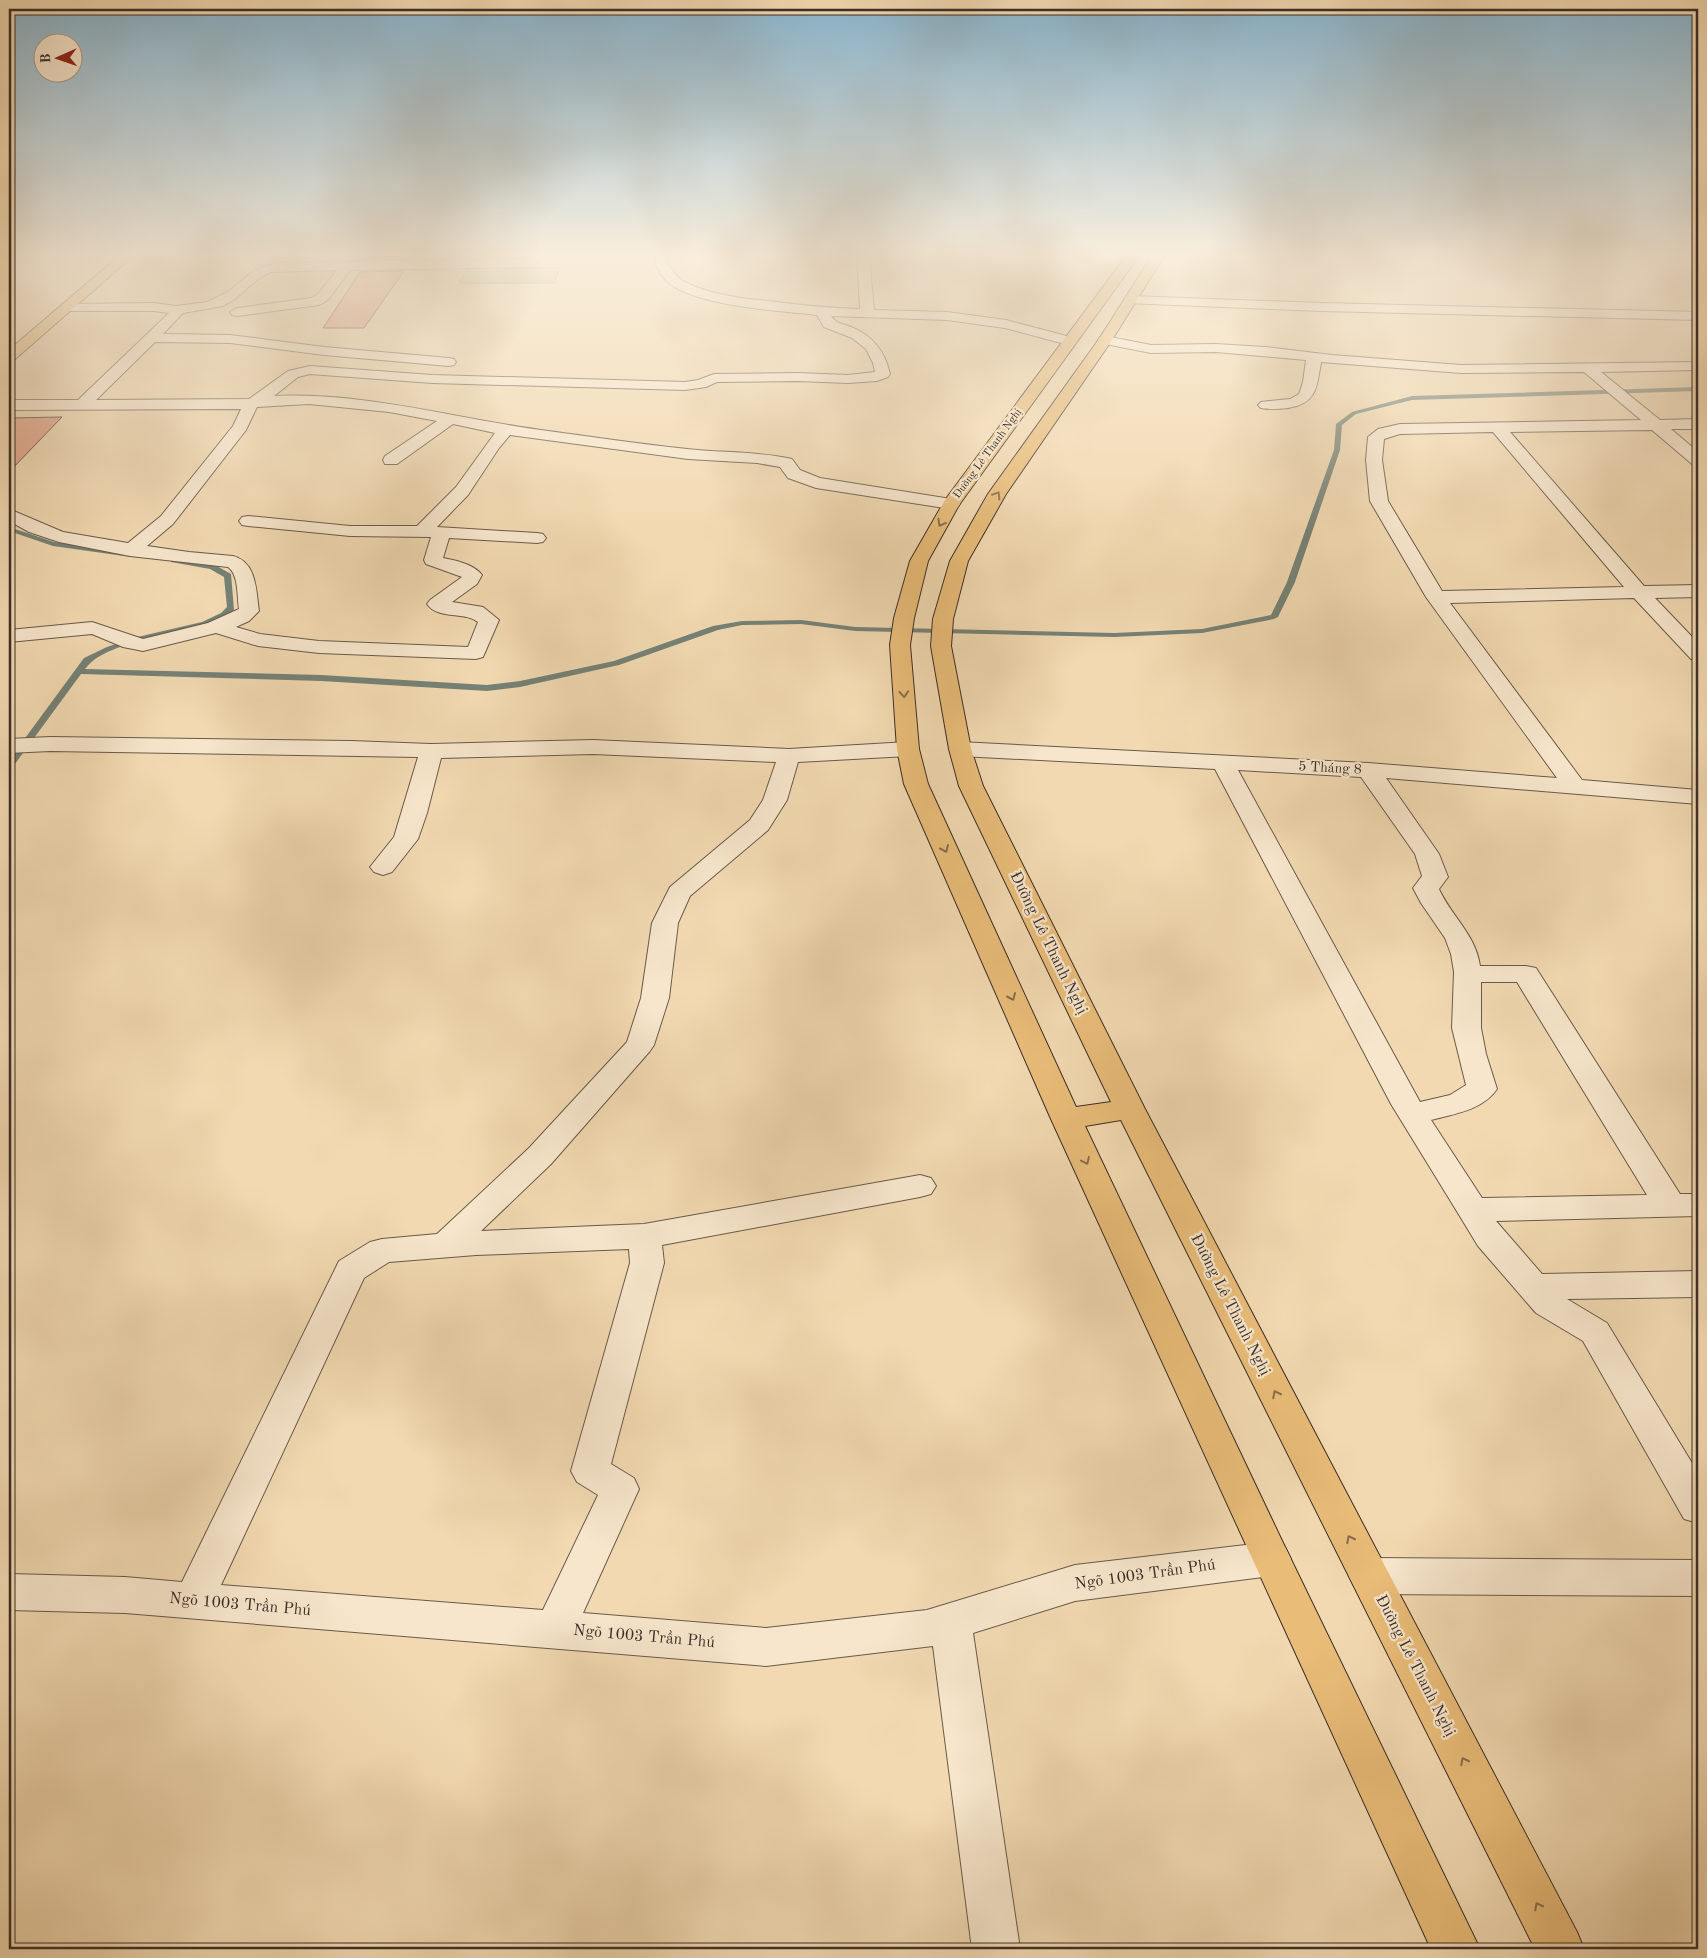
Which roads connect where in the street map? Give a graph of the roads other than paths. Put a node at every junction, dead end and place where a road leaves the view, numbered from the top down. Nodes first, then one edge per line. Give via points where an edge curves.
1 (20, 347) edge
2 (142, 347) edge
3 (296, 347) edge
4 (872, 347) edge
5 (1064, 347) edge
6 (1100, 347) edge
7 (1144, 347) edge
8 (9, 357) edge
9 (1314, 357) junction
10 (450, 362) dead end
11 (1698, 366) edge
12 (1592, 371) junction
13 (254, 402) junction
14 (9, 405) edge
15 (82, 405) junction
16 (1266, 405) dead end
17 (450, 419) junction
18 (1698, 424) edge
19 (1009, 425) junction
20 (1658, 426) junction
21 (1498, 428) junction
22 (506, 430) junction
23 (1043, 430) junction
24 (391, 460) dead end
25 (1698, 460) edge
26 (951, 504) junction
27 (9, 514) edge
28 (248, 521) dead end
29 (432, 532) junction
30 (537, 538) dead end
31 (130, 550) junction
32 (1638, 591) junction
33 (1698, 591) edge
34 (1436, 597) junction
35 (216, 627) junction
36 (9, 636) edge
37 (1698, 655) edge
38 (10, 746) edge
39 (908, 749) junction
40 (960, 749) junction
41 (432, 751) junction
42 (789, 756) junction
43 (1223, 763) junction
44 (1368, 770) junction
45 (1574, 786) junction
46 (1698, 797) edge
47 (383, 867) dead end
48 (1466, 974) junction
49 (1130, 1109) junction
50 (1412, 1114) junction
51 (1066, 1119) junction
52 (920, 1186) dead end
53 (1684, 1205) edge
54 (1472, 1210) junction
55 (644, 1236) junction
56 (445, 1246) junction
57 (1698, 1284) edge
58 (1533, 1287) junction
59 (1698, 1507) edge
60 (1271, 1559) junction
61 (1369, 1576) junction
62 (1698, 1578) edge
63 (9, 1592) edge
64 (193, 1601) junction
65 (951, 1622) junction
66 (554, 1630) junction
67 (996, 1949) edge
68 (1456, 1949) edge
69 (1560, 1949) edge

1 - 8 main road
2 - 15 street
3 - 10 street
4 - 13 street via 884,374 877,377 714,378 702,384 685,386 441,379 304,371 293,374
5 - 19 main road, Đường Lê Thanh Nghị
6 - 23 main road, Đường Lê Thanh Nghị
7 - 9 street via 1216,348
9 - 12 street via 1461,368
9 - 16 street via 1308,394 1303,400 1288,405
11 - 12 street
12 - 20 street
13 - 15 street
13 - 17 street via 308,399 380,406
13 - 31 street via 240,427 168,520
14 - 15 street
17 - 22 street
17 - 24 street
18 - 20 street
19 - 23 main road
19 - 26 main road, Đường Lê Thanh Nghị
20 - 21 street
20 - 25 street
21 - 32 street
21 - 34 street via 1400,429 1384,432 1376,438 1374,460 1379,500
22 - 26 street via 688,454 772,460 786,463 794,474 816,483
22 - 29 street
40 -> 23 main road, Đường Lê Thanh Nghị via 942,632 959,561 997,494
26 -> 39 main road, Đường Lê Thanh Nghị via 919,561 902,631
27 - 31 street via 59,537
28 - 29 street via 350,531
29 - 30 street
29 - 35 street via 433,560 473,575 437,604 476,612 490,620 476,653 319,647 258,640
31 - 35 street via 233,562 241,568 249,611
32 - 33 street
32 - 34 street
32 - 37 street
34 - 45 street
35 - 36 street via 134,643 92,628
38 - 41 street
39 - 42 street
39 -> 51 main road, Đường Lê Thanh Nghị via 916,784
40 - 43 street, 5 Tháng 8
40 - 49 main road, Đường Lê Thanh Nghị via 971,786
41 - 42 street via 593,747
41 - 47 street via 406,839
42 - 56 street via 775,800 759,825 679,892 665,923 655,998 640,1045 540,1156
43 - 44 street, 5 Tháng 8
43 - 50 street
44 - 45 street, 5 Tháng 8
44 - 48 street via 1427,854 1435,877 1426,888 1462,947
45 - 46 street, 5 Tháng 8
48 - 50 street via 1468,1042 1482,1089 1459,1102
48 - 53 street via 1526,974
49 - 51 main road
61 -> 49 main road, Đường Lê Thanh Nghị
50 - 54 street
51 -> 60 main road, Đường Lê Thanh Nghị
52 - 55 street
53 - 54 street
54 - 58 street via 1490,1238
55 - 56 street
55 - 66 street via 647,1262 590,1472 620,1489
56 - 64 street via 382,1251 351,1270
57 - 58 street
58 - 59 street via 1548,1304 1595,1332
60 - 65 street, Ngõ 1003 Trần Phú via 1076,1583
60 - 68 main road, Đường Lê Thanh Nghị
61 - 62 street
69 -> 61 main road, Đường Lê Thanh Nghị
63 - 64 street, Ngõ 1003 Trần Phú via 125,1595
64 - 66 street, Ngõ 1003 Trần Phú
65 - 66 street, Ngõ 1003 Trần Phú via 926,1629 766,1647
65 - 67 street

